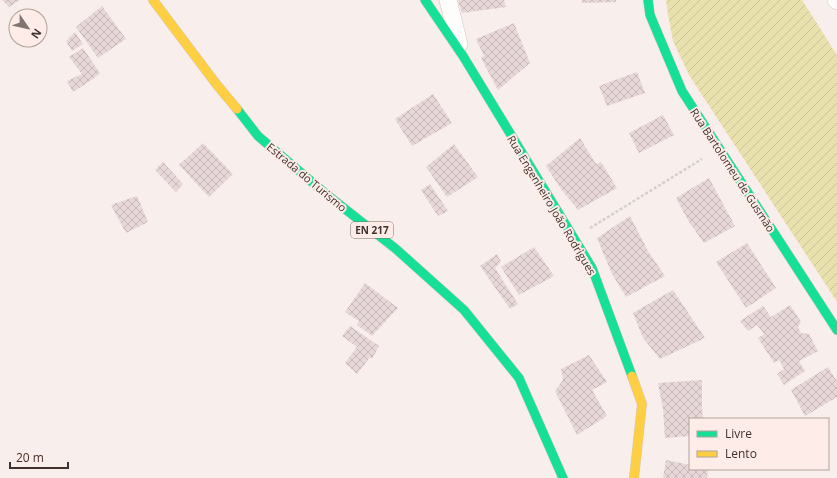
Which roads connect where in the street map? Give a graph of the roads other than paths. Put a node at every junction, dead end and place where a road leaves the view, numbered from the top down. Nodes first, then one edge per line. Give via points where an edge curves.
1 (153, 0) edge
2 (425, 0) edge
3 (448, 0) edge
4 (648, 0) edge
5 (463, 56) junction
6 (837, 330) edge
7 (564, 478) edge
8 (634, 478) edge

1 - 7 street, Estrada do Turismo / EN 217 via 258,136 396,249 464,310 519,378
2 - 5 street, Rua Engenheiro João Rodrigues
3 - 5 street, Rua Engenheiro João Rodrigues
4 - 6 street, Rua Bartolomeu de Gusmão via 650,15 682,91
5 - 8 street, Rua Engenheiro João Rodrigues via 592,268 642,404

